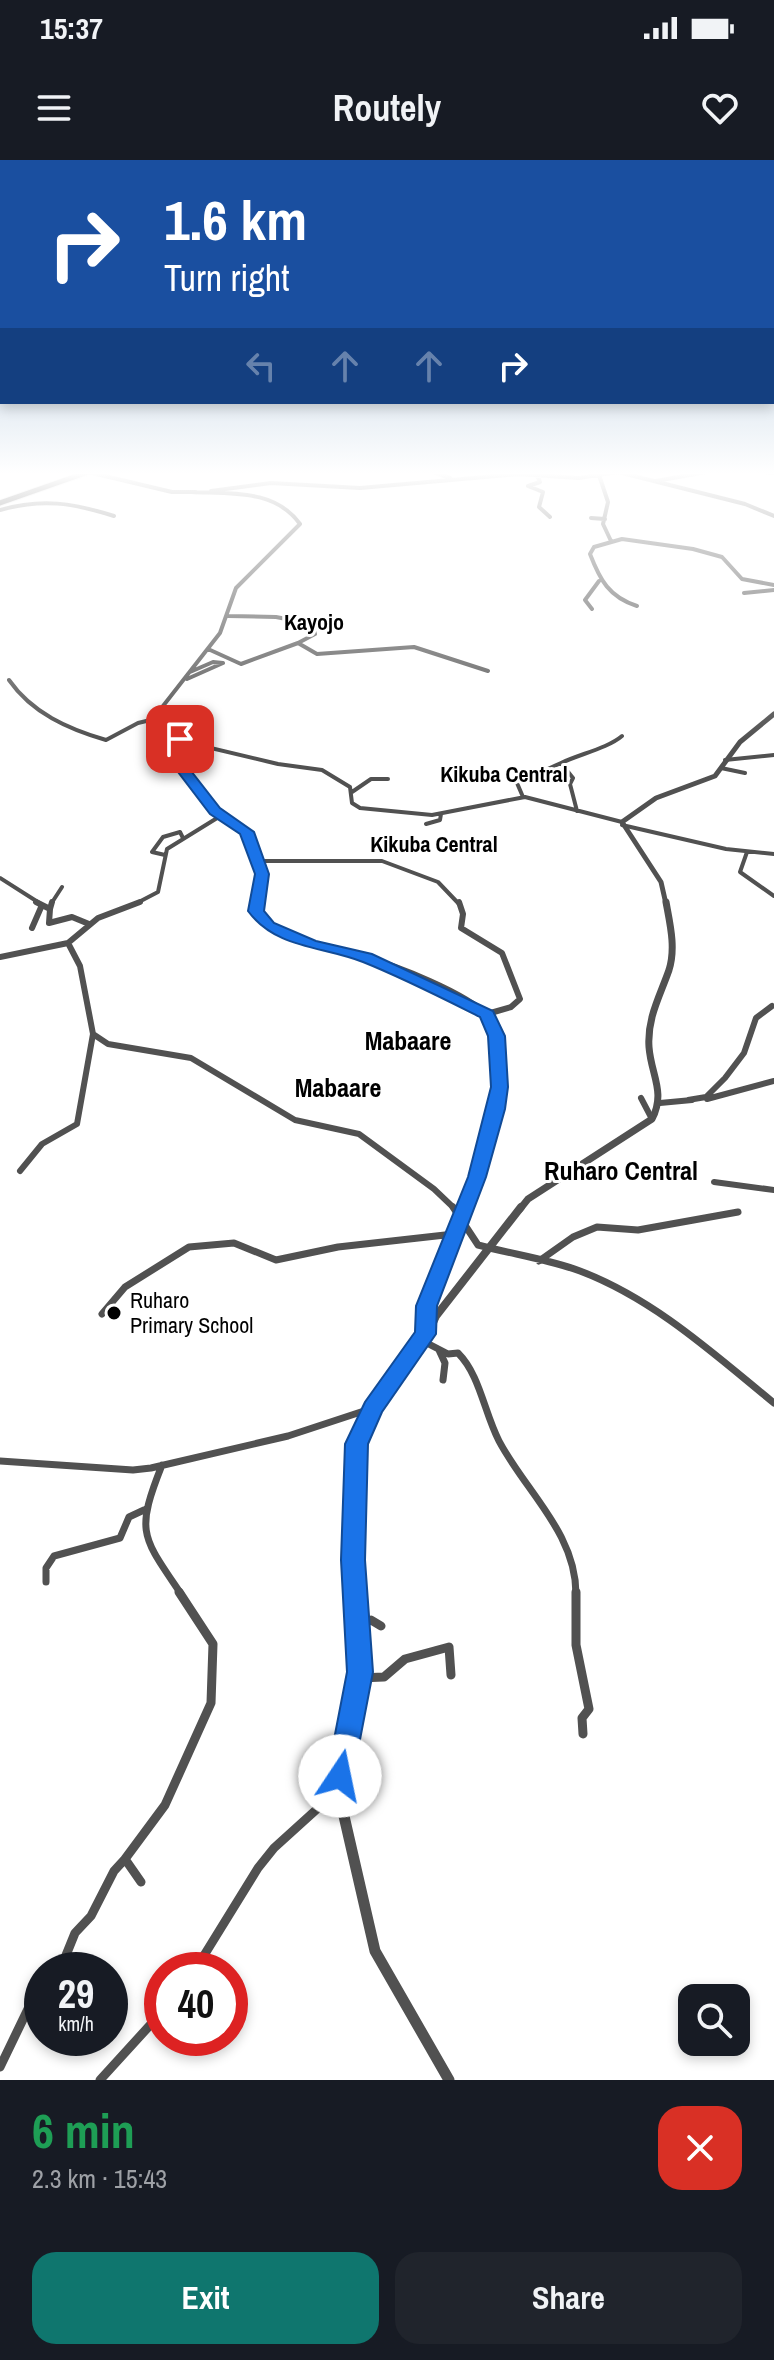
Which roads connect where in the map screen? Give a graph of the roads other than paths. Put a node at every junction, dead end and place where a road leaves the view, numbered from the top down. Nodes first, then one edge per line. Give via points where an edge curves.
1 (264, 561) edge
2 (593, 561) edge
3 (727, 561) edge
4 (747, 572) dead end
5 (742, 579) junction
6 (599, 581) junction
7 (774, 588) edge
8 (744, 593) dead end
9 (637, 606) dead end
10 (592, 609) dead end
11 (228, 616) junction
12 (298, 643) junction
13 (208, 649) junction
14 (488, 671) dead end
15 (190, 672) junction
16 (9, 680) dead end
17 (183, 680) junction
18 (774, 714) edge
19 (163, 717) junction
20 (622, 736) dead end
21 (173, 739) junction
22 (774, 755) edge
23 (561, 763) junction
24 (723, 764) junction
25 (745, 773) dead end
26 (388, 779) dead end
27 (352, 792) junction
28 (523, 797) junction
29 (577, 811) junction
30 (441, 814) junction
31 (222, 815) junction
32 (426, 824) dead end
33 (622, 824) junction
34 (183, 838) junction
35 (747, 852) junction
36 (773, 854) edge
37 (165, 855) junction
38 (259, 861) junction
39 (0, 878) edge
40 (62, 887) dead end
41 (774, 896) edge
42 (42, 905) junction
43 (50, 909) junction
44 (89, 924) junction
45 (32, 928) dead end
46 (68, 943) junction
47 (0, 957) edge
48 (772, 1006) dead end
49 (487, 1014) junction
50 (93, 1034) junction
51 (774, 1081) edge
52 (641, 1098) dead end
53 (688, 1100) junction
54 (660, 1103) junction
55 (652, 1119) junction
56 (20, 1171) dead end
57 (714, 1182) dead end
58 (774, 1190) edge
59 (738, 1212) dead end
60 (460, 1214) junction
61 (454, 1234) junction
62 (490, 1247) junction
63 (539, 1261) junction
64 (102, 1314) dead end
65 (423, 1337) junction
66 (439, 1350) junction
67 (443, 1380) dead end
68 (774, 1403) edge
69 (373, 1408) junction
70 (0, 1461) edge
71 (162, 1465) junction
72 (144, 1510) junction
73 (46, 1582) dead end
74 (381, 1626) dead end
75 (355, 1627) junction
76 (451, 1675) dead end
77 (359, 1678) junction
78 (583, 1734) dead end
79 (338, 1790) junction
80 (125, 1859) junction
81 (141, 1882) dead end
82 (67, 1952) edge
83 (206, 1952) edge
84 (24, 2017) edge
85 (144, 2032) edge
86 (0, 2067) edge
87 (100, 2080) edge
88 (449, 2080) edge

1 - 11 street via 239,584
2 - 6 street
3 - 5 street
4 - 5 street
5 - 7 street
6 - 9 street via 615,598
6 - 10 street via 585,600
7 - 8 street
11 - 12 street via 312,624 315,634
11 - 13 street
12 - 13 street via 244,664
12 - 14 street via 317,654 422,651
13 - 15 street
15 - 17 street
15 - 17 street via 223,663
16 - 19 street via 14,692 45,715 106,740
17 - 19 street via 166,701
18 - 24 street
19 - 21 street
20 - 23 street
21 - 27 street via 322,770
21 - 31 street via 182,768
22 - 24 street
23 - 28 street via 517,783
23 - 29 street via 573,778
24 - 25 street
24 - 33 street via 705,782 656,798
26 - 27 street via 371,779
27 - 30 street via 352,803 360,808
28 - 29 street
28 - 30 street
29 - 33 street
30 - 32 street via 440,820
31 - 34 street
31 - 38 street via 247,832
33 - 35 street
33 - 54 street via 654,868 670,915 671,958 653,1007 649,1041
34 - 37 street
34 - 37 street via 180,832 171,832 157,841 152,852
35 - 36 street
35 - 41 street via 740,872
37 - 44 street via 158,892 152,898
38 - 49 street via 256,911 269,926 378,963
38 - 49 street via 380,861 443,887 460,903 461,928 490,940 505,954 520,999
39 - 42 street
40 - 43 street
42 - 43 street
42 - 45 street
43 - 44 street via 49,923 72,917
44 - 46 street
46 - 47 street
46 - 50 street via 80,966
48 - 53 street via 756,1018 744,1053 725,1078 706,1097
49 - 60 street via 496,1036 499,1096 477,1177
50 - 56 street via 77,1124 42,1144
50 - 60 street via 108,1044 191,1058 295,1120 359,1134
51 - 53 street
52 - 55 street
53 - 54 street
54 - 55 street
55 - 62 street via 536,1192
57 - 58 street
59 - 63 street via 638,1230 623,1225 593,1228 571,1235
60 - 61 street
60 - 62 street via 474,1241
61 - 64 street via 276,1260 234,1243 189,1247 125,1287
61 - 65 street via 427,1306
62 - 63 street
62 - 65 street
63 - 68 street via 591,1276 652,1308
65 - 66 street
65 - 69 street
66 - 67 street via 445,1363
66 - 78 street via 468,1361 492,1428 556,1523 576,1585 576,1645 589,1709 582,1718
69 - 71 street via 288,1436
69 - 75 street via 354,1457
70 - 71 street via 133,1470
71 - 72 street
72 - 73 street via 129,1517 120,1538 54,1556 46,1568
72 - 80 street via 148,1545 213,1644 213,1684 211,1703 179,1782 148,1837
74 - 75 street via 371,1620
75 - 77 street
76 - 77 street via 449,1647 405,1659 384,1677
77 - 79 street
79 - 83 street via 258,1868
79 - 88 street via 375,1951
80 - 81 street
80 - 82 street
84 - 86 street
85 - 87 street

